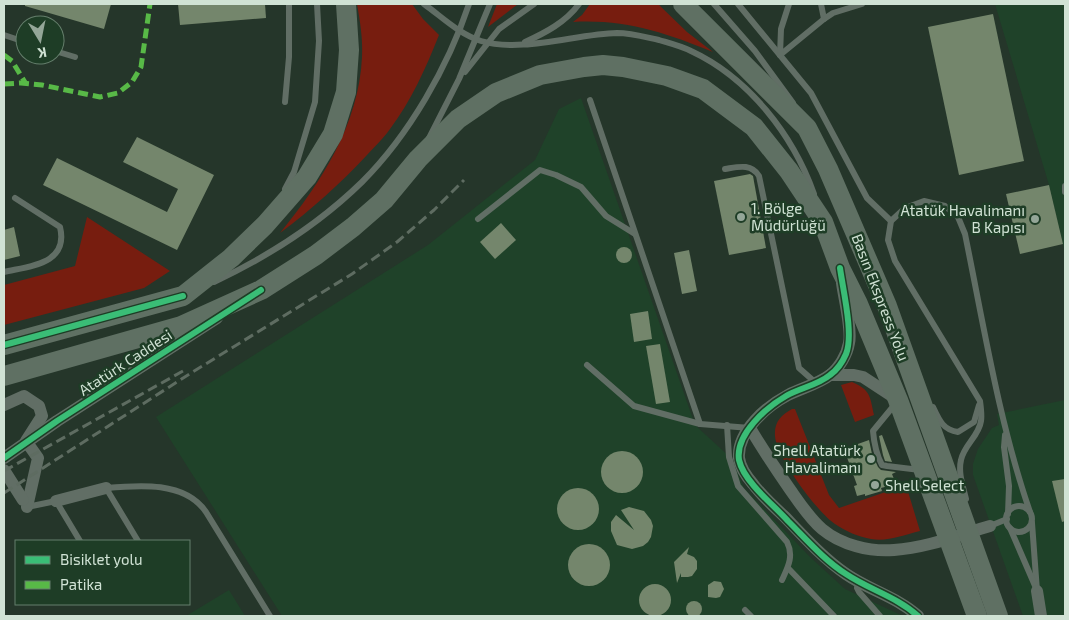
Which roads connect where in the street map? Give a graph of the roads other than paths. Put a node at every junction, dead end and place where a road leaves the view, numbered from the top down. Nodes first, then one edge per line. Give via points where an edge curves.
1 (289, 4) edge
2 (316, 4) edge
3 (346, 4) edge
4 (424, 4) edge
5 (432, 4) edge
6 (469, 4) edge
7 (490, 4) edge
8 (534, 4) edge
9 (579, 4) edge
10 (683, 4) edge
11 (714, 4) edge
12 (738, 4) edge
13 (789, 4) edge
14 (821, 4) edge
15 (862, 4) edge
16 (436, 13) junction
17 (824, 18) junction
18 (520, 44) junction
19 (65, 53) edge
20 (780, 55) junction
21 (75, 56) dead end
22 (459, 78) junction
23 (590, 100) dead end
24 (285, 102) dead end
25 (807, 128) junction
26 (418, 159) junction
27 (724, 169) dead end
28 (1065, 186) edge
29 (1065, 192) edge
30 (15, 198) dead end
31 (478, 219) dead end
32 (823, 222) junction
33 (891, 222) junction
34 (265, 224) junction
35 (635, 234) junction
36 (840, 268) junction
37 (4, 272) edge
38 (261, 290) junction
39 (183, 296) junction
40 (4, 344) edge
41 (901, 349) junction
42 (587, 365) dead end
43 (830, 375) junction
44 (4, 376) edge
45 (921, 380) dead end
46 (816, 382) junction
47 (929, 396) dead end
48 (898, 400) junction
49 (980, 401) junction
50 (4, 406) edge
51 (700, 424) junction
52 (727, 425) junction
53 (1006, 426) junction
54 (750, 428) junction
55 (26, 441) junction
56 (4, 458) edge
57 (4, 470) edge
58 (924, 470) junction
59 (106, 488) junction
60 (56, 501) junction
61 (25, 503) junction
62 (1030, 512) junction
63 (1032, 520) junction
64 (1008, 521) junction
65 (990, 526) joint
66 (79, 540) edge
67 (137, 540) edge
68 (976, 553) junction
69 (788, 568) junction
70 (962, 576) junction
71 (782, 580) dead end
72 (858, 581) junction
73 (1038, 591) junction
74 (745, 610) dead end
75 (999, 615) edge
76 (270, 616) edge
77 (752, 616) edge
78 (834, 616) edge
79 (880, 616) edge
80 (918, 616) edge
81 (968, 616) edge
82 (977, 616) edge
83 (1041, 616) edge

1 - 24 lane
2 - 34 lane via 319,41 315,102 294,172
3 - 34 main road via 349,50 346,92 333,134 307,177
4 - 16 lane
5 - 16 lane
6 - 39 lane via 430,93 362,182 316,221 248,266
7 - 22 lane
8 - 22 lane via 499,29
9 - 18 lane via 546,32
10 - 25 main road
11 - 25 lane, Basın Ekspress Yolu via 791,98
12 - 20 lane
13 - 20 lane via 781,29
14 - 17 lane
15 - 17 lane
16 - 18 lane via 454,27 482,41
17 - 20 lane
18 - 32 lane via 617,34 643,36 691,50 731,76 788,138 806,171
19 - 21 lane
20 - 33 lane via 811,93 867,198
22 - 26 lane
23 - 35 lane
25 - 41 main road, Basın Ekspress Yolu via 887,306
26 - 32 main road via 458,119 496,93 540,75 604,65 623,67 667,76 703,89 754,128 789,171
26 - 38 main road via 384,200 353,227
27 - 46 lane via 749,167 759,176 799,368
28 - 29 lane
30 - 37 lane via 60,227 61,238 55,254 46,261
31 - 35 lane via 540,170 581,187 606,216
32 - 36 main road
33 - 49 lane via 888,240 895,260
33 - 53 lane via 905,208 924,201 945,206 958,217 965,234
34 - 39 main road via 231,258
35 - 51 lane
36 - 43 street via 850,341 841,363
36 - 48 main road, Basın Ekspress Yolu
38 - 44 main road via 181,326
38 - 55 street, Atatürk Caddesi
39 - 40 main road
41 - 45 lane
41 - 68 main road, Basın Ekspress Yolu
42 - 51 lane via 634,406
43 - 46 street
43 - 48 street via 863,377
46 - 54 street via 771,406
47 - 49 lane via 942,425 949,431 958,432 974,422
48 - 58 main road, Basın Ekspress Yolu
48 - 58 lane via 873,431 878,457 887,466
49 - 68 lane via 981,422 961,458 959,471
50 - 55 street, Atatürk Caddesi via 24,396 38,406 42,416
51 - 52 lane
52 - 54 lane
52 - 69 lane via 734,477 738,486 787,542 791,552
53 - 62 lane
53 - 64 lane
54 - 65 street via 811,518 835,538 868,549 893,550
54 - 72 street via 742,441 739,460 753,486 821,554
55 - 56 street, Atatürk Caddesi
55 - 61 street via 38,458
57 - 61 street
58 - 70 main road, Basın Ekspress Yolu
59 - 60 street
59 - 67 lane
59 - 76 lane via 139,485 168,489 202,506
60 - 61 lane
60 - 66 lane
62 - 63 lane
62 - 64 lane via 1018,506 1010,510
63 - 64 lane via 1023,531 1016,531
63 - 73 lane
64 - 65 lane
64 - 73 lane
68 - 75 main road, Basın Ekspress Yolu
69 - 71 lane
69 - 78 lane
70 - 81 main road
70 - 82 main road, Basın Ekspress Yolu
72 - 79 lane via 859,592
72 - 80 street
73 - 83 street
74 - 77 lane

